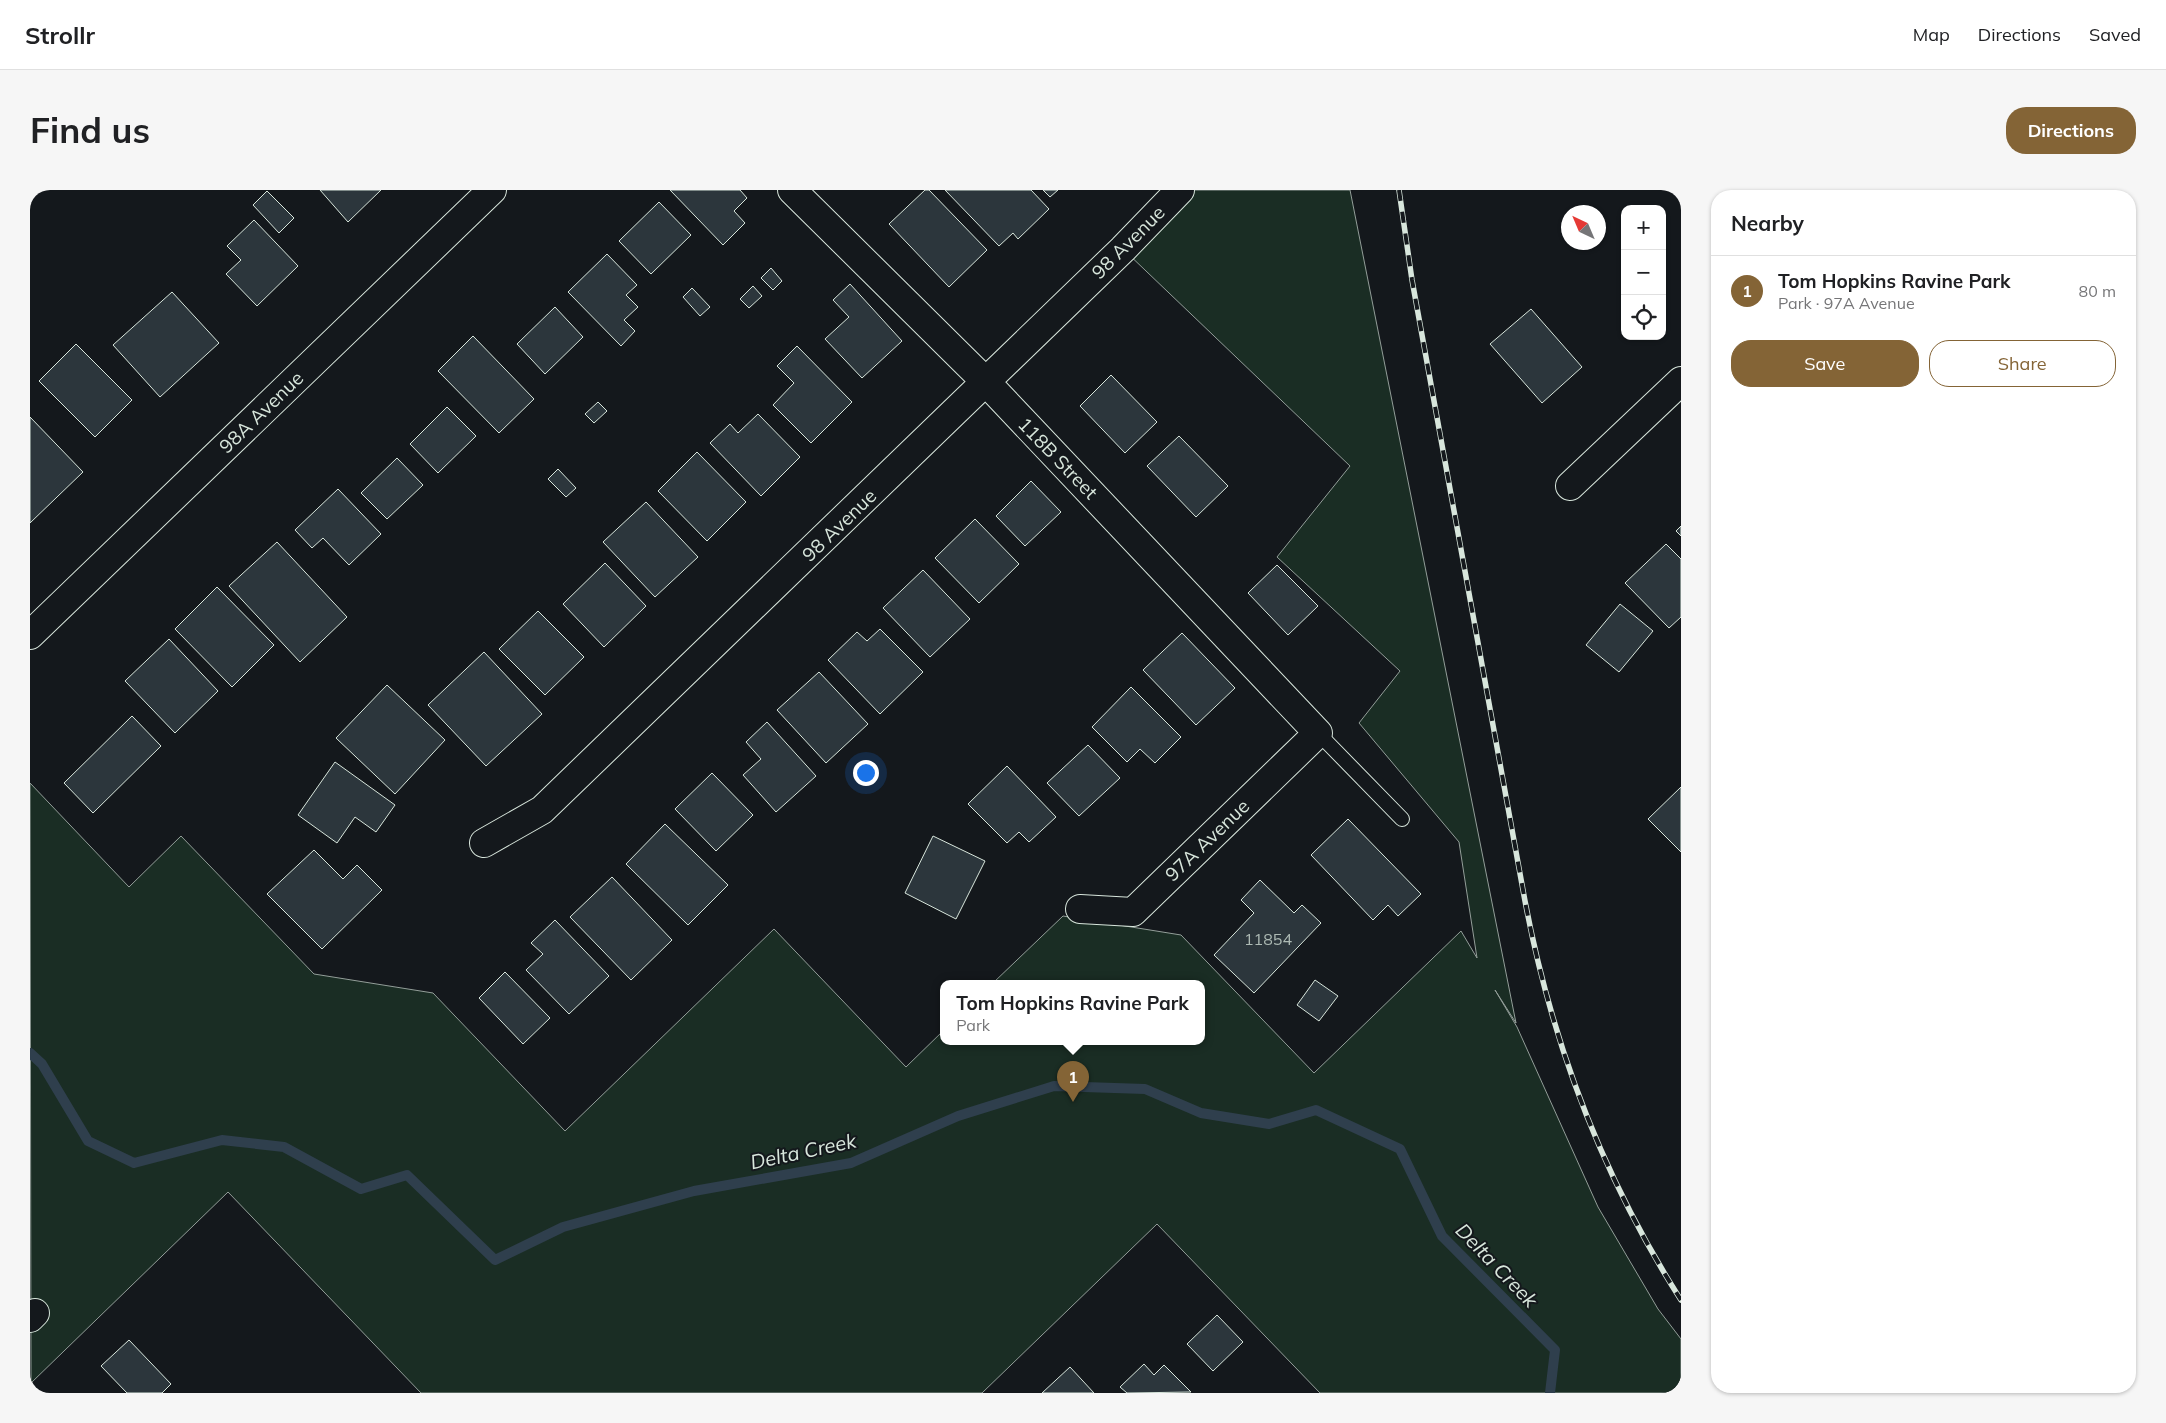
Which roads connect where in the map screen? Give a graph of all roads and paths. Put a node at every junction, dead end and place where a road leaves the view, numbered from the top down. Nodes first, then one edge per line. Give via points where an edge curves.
1 (492, 190) edge
2 (792, 190) edge
3 (1180, 190) edge
4 (985, 381) junction
5 (1681, 381) edge
6 (1570, 486) dead end
7 (30, 635) edge
8 (1318, 732) junction
9 (1402, 819) dead end
10 (484, 843) dead end
11 (1080, 909) dead end

1 - 7 street, 98A Avenue
2 - 4 street, 118B Street
3 - 4 street, 98 Avenue
4 - 8 street, 118B Street
4 - 10 street, 98 Avenue via 841,524 542,810
5 - 6 street
8 - 9 lane
8 - 11 street, 97A Avenue via 1133,912

